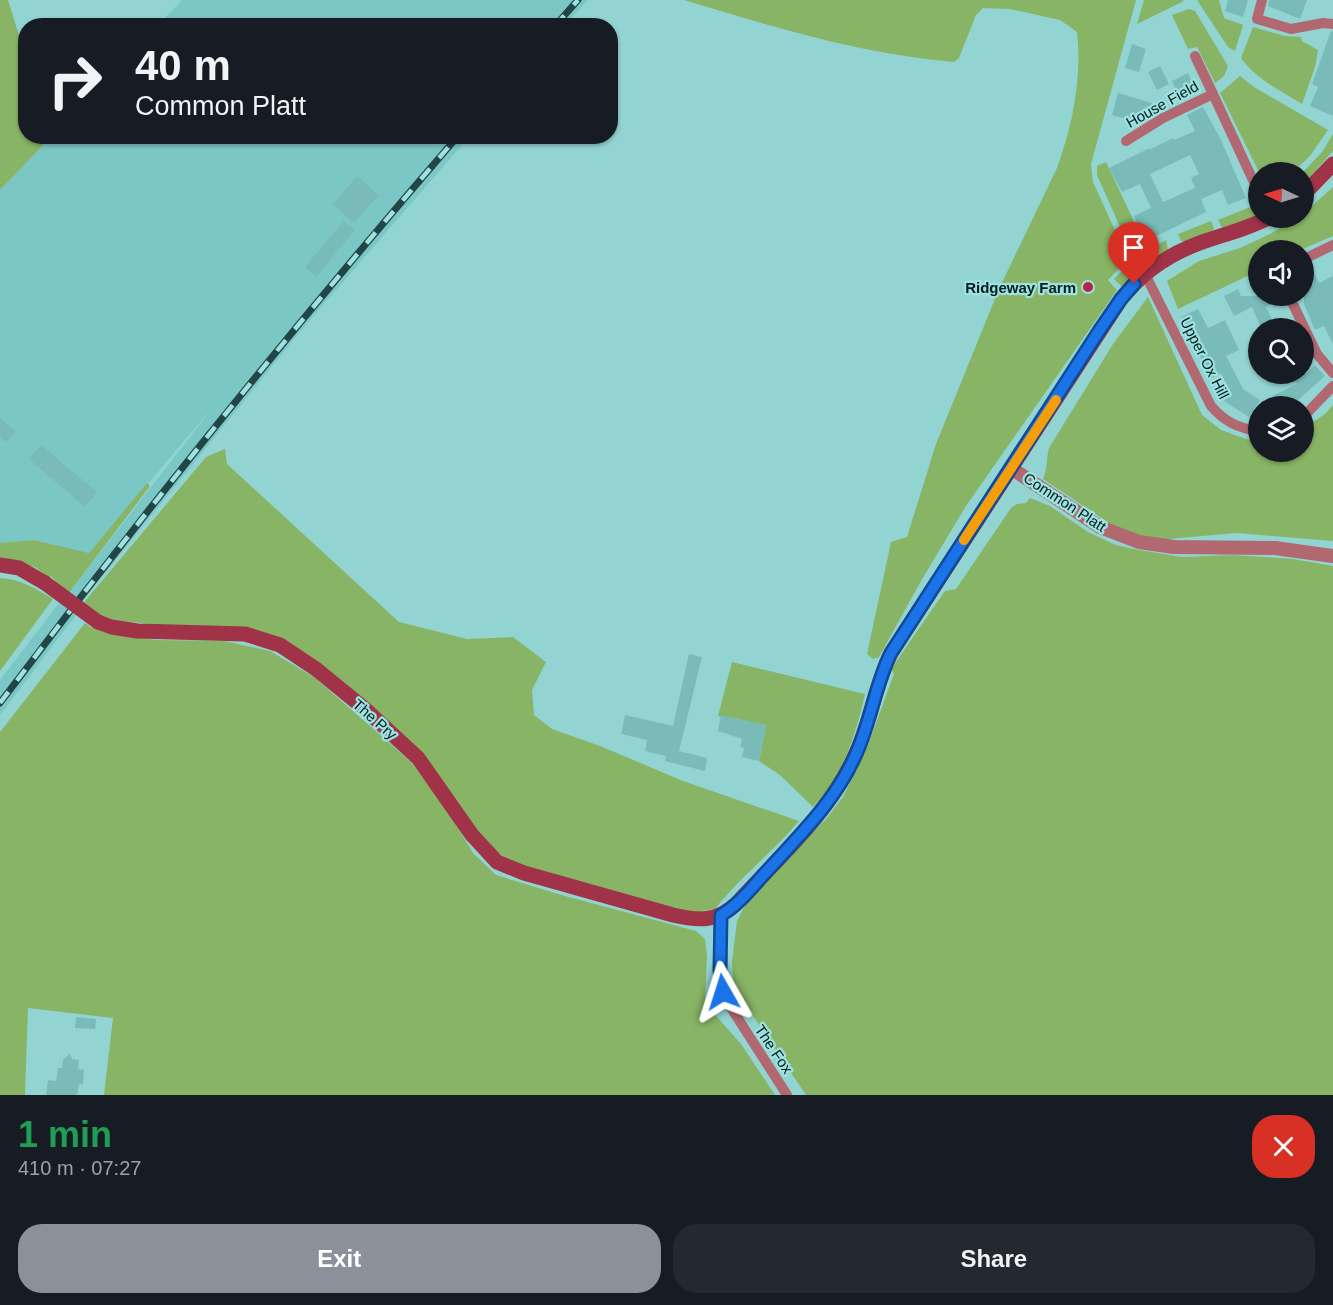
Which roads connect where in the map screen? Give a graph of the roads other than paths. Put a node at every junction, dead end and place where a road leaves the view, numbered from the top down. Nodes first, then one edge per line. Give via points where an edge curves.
1 (1262, 0) edge
2 (1333, 24) edge
3 (1195, 56) dead end
4 (1213, 94) junction
5 (1126, 141) dead end
6 (1333, 164) edge
7 (1248, 169) edge
8 (1314, 184) edge
9 (1248, 227) edge
10 (1333, 245) edge
11 (1314, 254) edge
12 (1145, 274) junction
13 (1294, 306) edge
14 (1333, 373) edge
15 (1333, 386) edge
16 (1314, 406) edge
17 (1248, 429) edge
18 (1011, 468) junction
19 (1333, 556) edge
20 (0, 565) edge
21 (721, 915) junction
22 (787, 1095) edge

1 - 2 street via 1257,20 1291,29
3 - 4 street, House Field
4 - 5 street, House Field
4 - 7 street, House Field
6 - 8 main road
9 - 12 main road via 1185,249
10 - 11 street
12 - 17 street, Upper Ox Hill via 1210,406 1227,422
12 - 18 main road via 1110,314
13 - 14 street via 1317,354
15 - 16 street
18 - 19 street, Common Platt via 1100,527 1140,542 1174,547 1275,548
18 - 21 main road, Common Platt via 891,653 857,753 834,794 815,819
20 - 21 main road, The Pry, bridge via 19,568 98,622 112,627 245,634 280,645 365,709 418,758 472,835 497,861 524,873 673,915 703,920
21 - 22 street, The Fox via 720,970 726,1000

